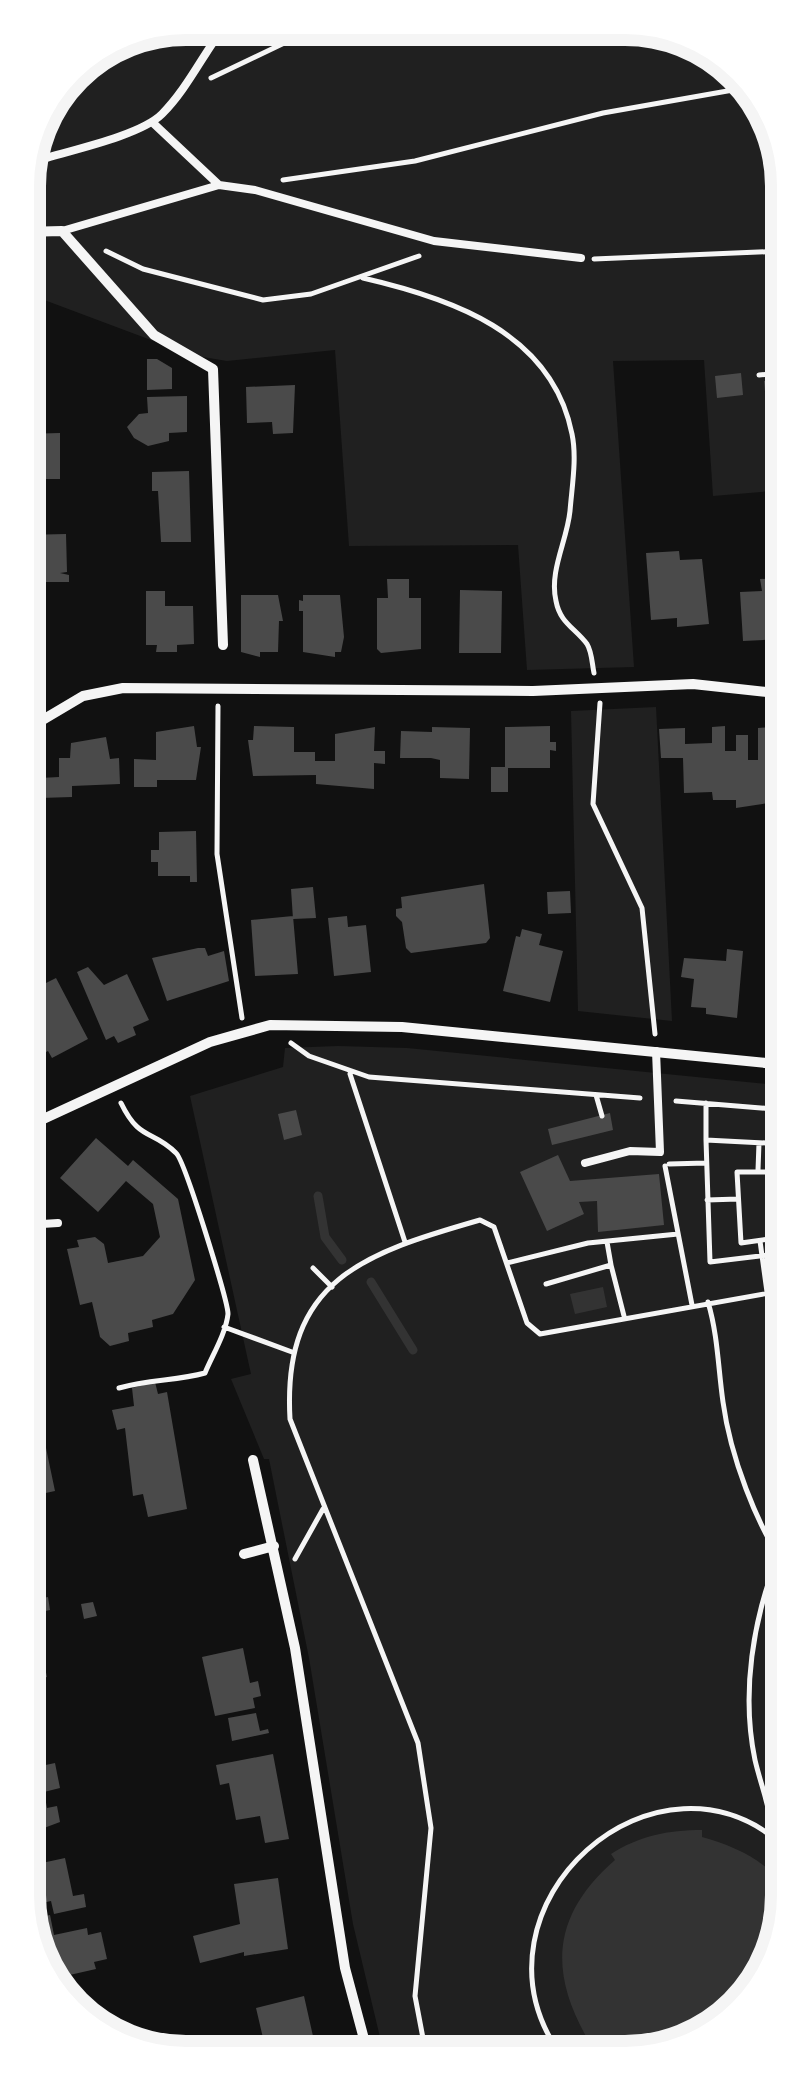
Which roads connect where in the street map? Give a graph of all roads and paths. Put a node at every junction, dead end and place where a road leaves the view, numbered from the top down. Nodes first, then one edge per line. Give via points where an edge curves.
1 (215, 40) edge
2 (293, 40) edge
3 (734, 90) edge
4 (180, 94) junction
5 (152, 122) junction
6 (43, 158) edge
7 (219, 186) junction
8 (255, 190) junction
9 (62, 231) junction
10 (40, 232) edge
11 (434, 242) junction
12 (104, 250) dead end
13 (771, 250) edge
14 (581, 258) joint
15 (363, 278) junction
16 (771, 374) edge
17 (759, 375) dead end
18 (223, 645) dead end
19 (224, 689) junction
20 (600, 689) junction
21 (771, 692) edge
22 (40, 722) edge
23 (270, 1025) junction
24 (244, 1030) junction
25 (656, 1051) junction
26 (771, 1063) edge
27 (350, 1074) junction
28 (113, 1087) junction
29 (596, 1095) junction
30 (658, 1100) junction
31 (706, 1104) junction
32 (771, 1109) edge
33 (602, 1116) dead end
34 (40, 1121) edge
35 (706, 1140) junction
36 (759, 1143) junction
37 (771, 1143) edge
38 (585, 1163) dead end
39 (706, 1163) junction
40 (758, 1171) junction
41 (771, 1172) edge
42 (738, 1199) junction
43 (707, 1200) junction
44 (58, 1223) dead end
45 (42, 1224) dead end
46 (678, 1234) junction
47 (771, 1239) edge
48 (760, 1240) junction
49 (405, 1242) junction
50 (607, 1242) junction
51 (771, 1256) edge
52 (762, 1257) junction
53 (507, 1264) junction
54 (611, 1266) junction
55 (313, 1268) dead end
56 (546, 1284) dead end
57 (332, 1287) junction
58 (767, 1292) junction
59 (771, 1292) edge
60 (708, 1302) junction
61 (692, 1305) junction
62 (624, 1316) junction
63 (224, 1327) junction
64 (292, 1352) junction
65 (119, 1388) dead end
66 (252, 1460) dead end
67 (323, 1509) junction
68 (771, 1539) edge
69 (274, 1546) junction
70 (244, 1554) dead end
71 (771, 1574) edge
72 (280, 1576) junction
73 (771, 1827) edge
74 (771, 1835) edge
75 (365, 2041) edge
76 (424, 2041) edge
77 (554, 2041) edge

1 - 4 lane
2 - 4 path
3 - 8 path
4 - 5 lane
5 - 6 lane
5 - 7 lane
7 - 8 lane
7 - 9 lane
8 - 11 lane
9 - 10 street
9 - 18 street via 154,335 213,370
11 - 14 lane
11 - 15 path via 421,256
12 - 15 path via 246,300 311,294
13 - 14 path
15 - 20 path via 430,293 481,316 527,354 554,388 573,437 569,519 554,598 560,616 590,648
16 - 17 path
19 - 20 street
19 - 22 street via 123,688 83,696
19 - 24 path via 216,712 217,854
20 - 21 street via 692,684
20 - 25 path via 593,804 642,908
23 - 24 street
23 - 25 street via 402,1027
23 - 27 path via 302,1053
24 - 28 street
25 - 26 street
25 - 30 lane
27 - 29 path
27 - 49 path
28 - 34 street
28 - 63 path via 135,1130 176,1152 188,1170 212,1266 222,1280
29 - 30 path
29 - 33 path
30 - 31 path
30 - 38 lane via 660,1152 630,1151
31 - 32 path
31 - 35 path
35 - 36 path
35 - 39 path
36 - 37 path
36 - 40 path
39 - 43 path
39 - 46 path via 665,1165
40 - 41 path
40 - 42 path via 736,1172
42 - 43 path
42 - 48 path via 741,1243
43 - 52 path via 710,1262
44 - 45 lane
46 - 50 path
46 - 61 path
47 - 48 path
48 - 52 path
49 - 53 path via 480,1220 494,1227
49 - 57 path via 374,1254
50 - 53 path
50 - 54 path
51 - 52 path
52 - 58 path
53 - 62 path via 527,1323 540,1334
54 - 56 path
54 - 62 path
55 - 57 path
57 - 64 path
58 - 59 path
58 - 60 path
60 - 61 path
60 - 68 path via 720,1344 729,1439
61 - 62 path
63 - 64 path
63 - 65 path via 206,1373
64 - 67 path via 290,1419
66 - 69 street
67 - 72 path
67 - 76 path via 418,1743 431,1828 415,1996
69 - 70 street
69 - 72 street
71 - 73 path via 749,1704
72 - 75 street via 345,1968
74 - 77 path via 736,1818 691,1809 650,1814 610,1830 562,1871 540,1918 532,1961 535,2000

